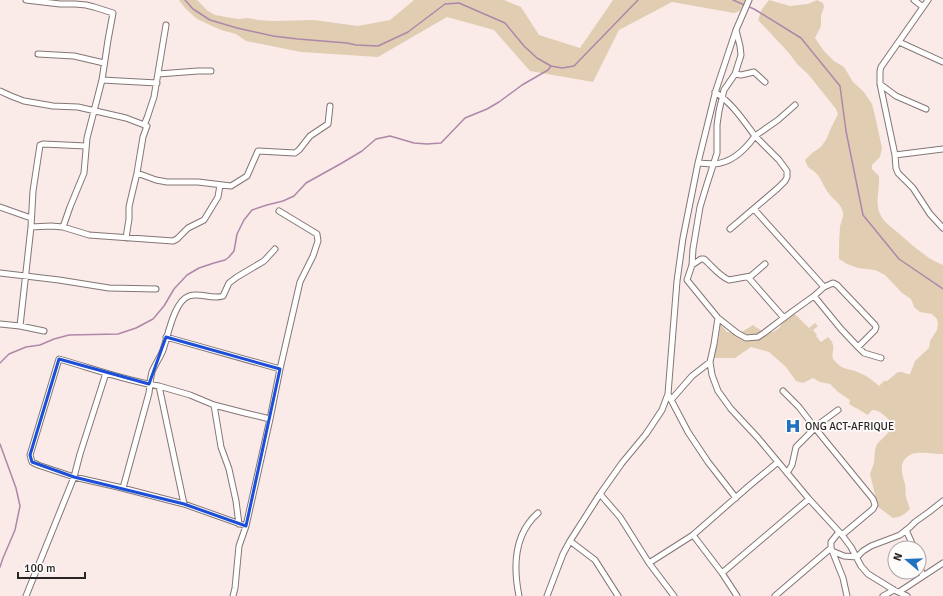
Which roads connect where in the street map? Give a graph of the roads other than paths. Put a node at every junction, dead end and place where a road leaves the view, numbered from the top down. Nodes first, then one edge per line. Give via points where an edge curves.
1 (26, 0) edge
2 (914, 0) edge
3 (928, 0) edge
4 (748, 1) edge
5 (923, 7) junction
6 (166, 25) dead end
7 (736, 30) junction
8 (899, 42) junction
9 (38, 54) dead end
10 (943, 62) edge
11 (104, 63) junction
12 (211, 71) dead end
13 (158, 74) junction
14 (735, 74) junction
15 (102, 80) junction
16 (765, 82) dead end
17 (157, 83) junction
18 (880, 84) junction
19 (0, 91) edge
20 (715, 92) junction
21 (722, 97) junction
22 (796, 105) dead end
23 (330, 106) dead end
24 (926, 109) dead end
25 (95, 111) junction
26 (144, 125) junction
27 (755, 136) junction
28 (86, 146) junction
29 (943, 149) edge
30 (895, 155) junction
31 (698, 163) junction
32 (714, 164) junction
33 (137, 173) junction
34 (220, 184) junction
35 (0, 207) edge
36 (754, 209) junction
37 (279, 211) dead end
38 (31, 218) junction
39 (31, 227) junction
40 (63, 227) junction
41 (943, 228) edge
42 (730, 229) dead end
43 (126, 238) junction
44 (275, 249) dead end
45 (765, 264) dead end
46 (692, 265) junction
47 (0, 273) edge
48 (26, 276) junction
49 (748, 277) junction
50 (687, 280) junction
51 (677, 281) junction
52 (824, 287) junction
53 (156, 289) dead end
54 (814, 296) junction
55 (718, 318) junction
56 (784, 318) junction
57 (0, 324) edge
58 (20, 326) junction
59 (44, 330) dead end
60 (166, 337) junction
61 (858, 347) junction
62 (881, 358) dead end
63 (710, 362) junction
64 (280, 369) junction
65 (106, 373) junction
66 (150, 385) junction
67 (160, 386) junction
68 (783, 391) dead end
69 (668, 394) junction
70 (671, 400) junction
71 (214, 405) junction
72 (838, 410) dead end
73 (270, 419) junction
74 (815, 428) junction
75 (778, 462) junction
76 (787, 473) junction
77 (74, 477) junction
78 (123, 488) junction
79 (600, 494) junction
80 (736, 498) junction
81 (809, 499) junction
82 (943, 501) edge
83 (184, 504) junction
84 (538, 513) dead end
85 (239, 524) junction
86 (246, 526) junction
87 (906, 530) junction
88 (840, 534) junction
89 (693, 535) junction
90 (910, 540) edge
91 (570, 541) junction
92 (831, 550) junction
93 (857, 558) junction
94 (649, 563) junction
95 (943, 563) edge
96 (722, 573) junction
97 (927, 573) edge
98 (916, 580) edge
99 (897, 591) junction
100 (26, 596) edge
101 (233, 596) edge
102 (519, 596) edge
103 (547, 596) edge
104 (618, 596) edge
105 (674, 596) edge
106 (737, 596) edge
107 (775, 596) edge
108 (847, 596) edge
109 (883, 596) edge
110 (907, 596) edge

1 - 11 street via 94,6 113,13
2 - 5 street
3 - 5 street
4 - 7 street
5 - 8 street
6 - 13 street
7 - 14 street via 741,52
7 - 20 street
8 - 10 street
8 - 18 street via 881,67
9 - 11 street via 74,56
11 - 15 street
12 - 13 street
13 - 17 street
14 - 16 street via 754,72
14 - 21 street
15 - 17 street
15 - 25 street
17 - 26 street
18 - 24 street via 896,96
18 - 30 street
19 - 25 street via 24,101
20 - 21 street
20 - 31 street
21 - 27 street
21 - 32 street via 717,120 717,153
22 - 27 street
23 - 34 street via 328,124 310,136 300,150 295,153 258,151 248,176 231,186
25 - 26 street
25 - 28 street
26 - 33 street via 147,126
27 - 32 street via 731,160
27 - 36 street via 779,160 787,174 778,188
28 - 38 street via 40,144
28 - 40 street via 84,173
29 - 30 street
30 - 41 street via 898,173 913,188
31 - 32 street
31 - 51 street
32 - 46 street via 700,206
33 - 34 street via 167,182
33 - 43 street
34 - 43 street via 218,197 204,220 188,228 177,239 169,241
35 - 38 street
36 - 42 street
36 - 52 street
37 - 64 street via 317,234 318,241 300,282
38 - 39 street
39 - 40 street
39 - 48 street
40 - 43 street via 89,235
44 - 60 street via 264,261 229,283 223,296 218,298 202,295 184,299
45 - 49 street
46 - 49 street via 702,259 726,280
46 - 50 street
47 - 48 street
48 - 53 street via 109,288
48 - 58 street
49 - 56 street
50 - 51 street
50 - 55 street
51 - 69 street
52 - 54 street
52 - 61 street via 833,283 837,285 875,325 875,330
54 - 56 street
54 - 61 street
55 - 56 street via 737,333 751,338 758,337
55 - 63 street
57 - 58 street
58 - 59 street
60 - 64 street
60 - 66 street via 163,350 152,372
61 - 62 street via 864,353
63 - 70 street via 692,376
63 - 75 street via 714,384 722,397
64 - 73 street
65 - 66 street
65 - 77 street
65 - 77 street via 59,359 30,456 32,462 38,465
66 - 67 street
66 - 78 street
67 - 71 street
67 - 83 street
68 - 74 street
69 - 70 street
69 - 79 street via 662,410 646,434 622,462
70 - 80 street via 688,432
71 - 73 street
71 - 85 street
72 - 74 street
73 - 86 street
74 - 76 street via 796,447 792,465
74 - 88 street via 871,496 875,505
75 - 76 street
75 - 80 street
76 - 81 street
77 - 78 street
77 - 100 street
78 - 83 street
79 - 91 street
79 - 94 street via 620,517
80 - 89 street
81 - 88 street
81 - 96 street
82 - 87 street
83 - 85 street
84 - 102 street via 524,529 516,554
85 - 86 street
86 - 101 street via 239,546
87 - 90 street
87 - 93 street via 900,535 866,548
88 - 92 street via 831,542
88 - 93 street
89 - 94 street
89 - 96 street
91 - 103 street
91 - 104 street via 595,560
92 - 93 street
92 - 107 street
92 - 108 street via 843,578
93 - 99 street via 868,574
94 - 105 street
95 - 97 street
96 - 106 street
98 - 99 street
99 - 109 street
99 - 110 street

